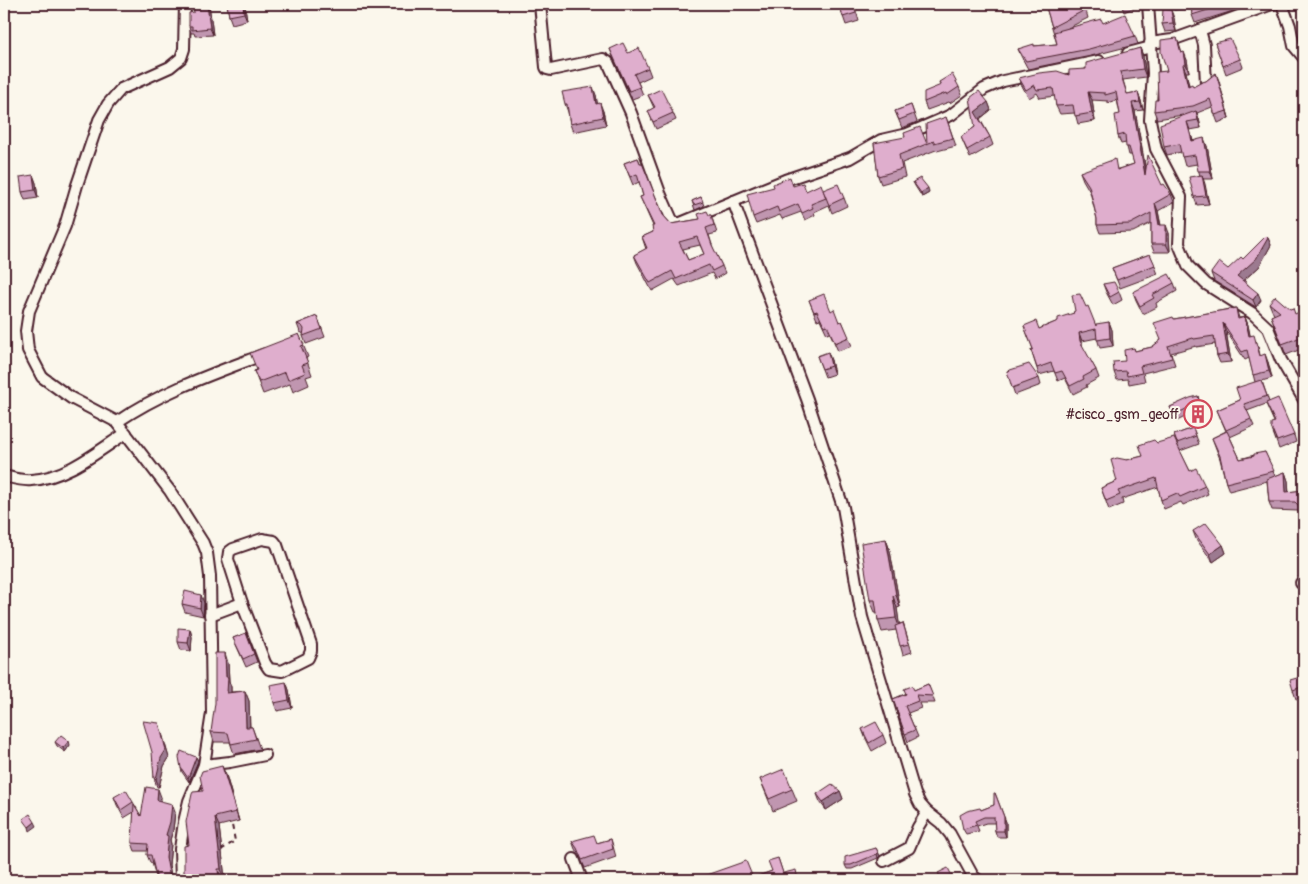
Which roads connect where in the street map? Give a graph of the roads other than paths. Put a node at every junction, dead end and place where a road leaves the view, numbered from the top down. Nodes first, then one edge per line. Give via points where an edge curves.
1 (185, 4) edge
2 (540, 4) edge
3 (1148, 4) edge
4 (1272, 4) edge
5 (1282, 4) edge
6 (1200, 30) junction
7 (1150, 45) junction
8 (1304, 58) edge
9 (1206, 83) edge
10 (733, 201) junction
11 (275, 350) edge
12 (1304, 400) edge
13 (117, 422) junction
14 (126, 434) junction
15 (4, 476) edge
16 (242, 603) junction
17 (210, 615) junction
18 (265, 756) dead end
19 (204, 764) junction
20 (927, 812) junction
21 (574, 859) dead end
22 (884, 861) dead end
23 (181, 880) edge
24 (582, 880) edge
25 (978, 880) edge

1 - 13 street via 181,58 170,67 120,89 99,120 65,226 29,311 28,350 42,377 71,398
2 - 10 street via 547,69 603,59 608,62 672,220 683,224
3 - 7 street
4 - 6 street
5 - 8 street via 1294,46
6 - 7 street
6 - 9 street
7 - 10 street via 1114,57 1003,81 984,89 951,115 907,134 881,140 850,158
7 - 12 street via 1153,73 1150,120 1156,149 1181,197 1179,244 1188,266 1206,284 1252,313 1268,328 1281,360
10 - 20 street via 807,399 843,507 862,617 915,794
11 - 13 street via 197,380 138,407
13 - 14 street
14 - 15 street via 73,467 48,478 21,480
14 - 17 street via 170,491 204,543 210,576
16 - 16 street via 269,670 282,671 308,658 311,644 274,541 262,539 229,552 228,559
16 - 17 street
17 - 19 street via 212,713
18 - 19 street
19 - 23 street via 184,822 180,849
20 - 22 street via 909,848
20 - 25 street via 950,834
21 - 24 street

